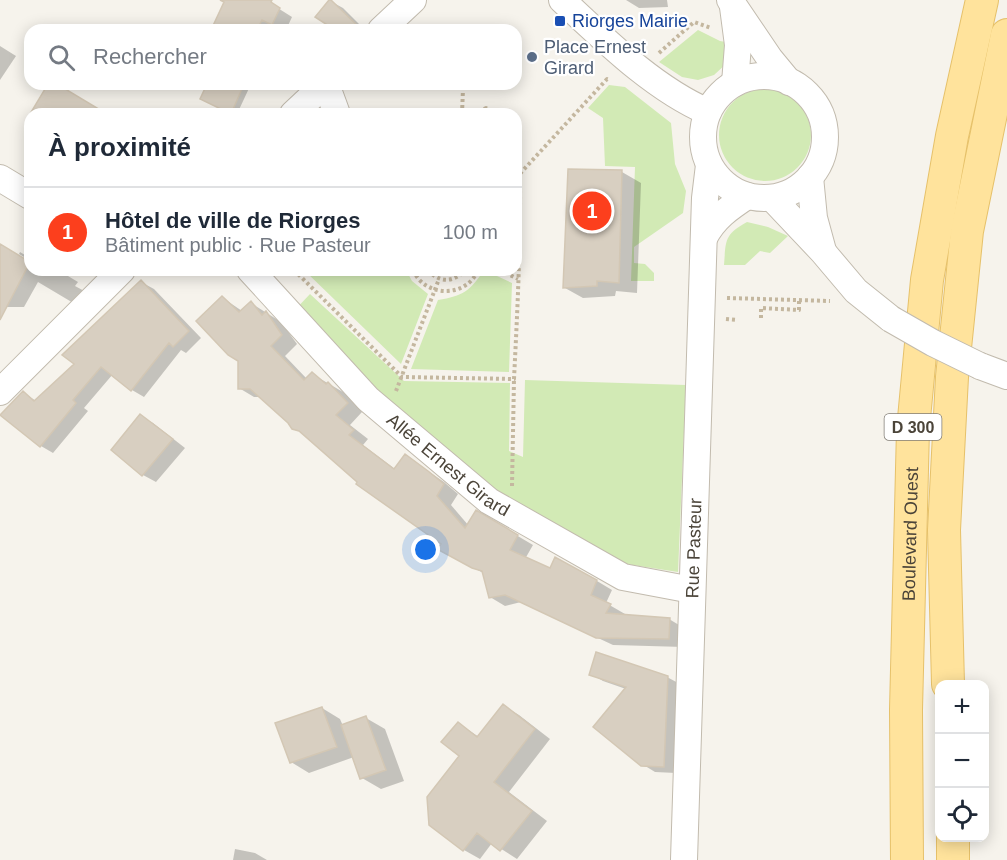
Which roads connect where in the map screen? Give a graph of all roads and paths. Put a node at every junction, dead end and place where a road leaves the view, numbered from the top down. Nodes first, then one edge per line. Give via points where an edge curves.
1 (413, 0) edge
2 (562, 0) edge
3 (982, 0) edge
4 (731, 2) edge
5 (387, 24) edge
6 (1007, 35) edge
7 (789, 82) junction
8 (735, 83) junction
9 (319, 90) edge
10 (327, 90) edge
11 (463, 90) edge
12 (299, 108) edge
13 (335, 108) edge
14 (462, 108) edge
15 (708, 112) junction
16 (709, 165) junction
17 (810, 177) junction
18 (0, 178) edge
19 (24, 192) edge
20 (759, 197) junction
21 (704, 238) junction
22 (823, 252) junction
23 (116, 276) edge
24 (255, 276) edge
25 (300, 276) edge
26 (417, 276) edge
27 (436, 276) edge
28 (459, 276) edge
29 (474, 276) edge
30 (513, 276) edge
31 (519, 276) edge
32 (440, 279) junction
33 (519, 279) junction
34 (436, 290) junction
35 (702, 297) junction
36 (799, 300) junction
37 (868, 302) junction
38 (761, 318) dead end
39 (1007, 376) edge
40 (402, 377) junction
41 (514, 379) junction
42 (0, 392) edge
43 (386, 414) junction
44 (512, 514) junction
45 (692, 590) junction
46 (948, 680) edge
47 (953, 842) edge
48 (906, 859) edge
49 (684, 860) edge
50 (953, 860) edge

1 - 5 street
2 - 15 street via 617,51 676,95
3 - 48 main road, Boulevard Ouest / D 300 via 952,136 927,280 913,429
4 - 7 street
4 - 8 street via 738,45
6 - 46 main road, Boulevard Ouest / D 300 via 967,231 952,376 944,530
7 - 8 street via 768,76
7 - 17 street via 815,104 824,124 821,158
8 - 15 street
9 - 12 street
10 - 13 street
11 - 14 path
15 - 16 street via 702,133
16 - 20 street via 725,184
16 - 21 street, Rue Pasteur
17 - 20 street via 786,194
17 - 22 street via 814,218
18 - 19 street
20 - 21 street via 721,215
20 - 22 street
21 - 35 street, Rue Pasteur
22 - 37 street
23 - 42 street
24 - 43 street, Allée Ernest Girard
25 - 40 path
26 - 34 path
27 - 32 path
28 - 32 path
29 - 34 path via 461,288
30 - 33 path
31 - 33 path
32 - 34 path
33 - 41 path
34 - 40 path
35 - 36 path
35 - 45 street, Rue Pasteur
36 - 37 path
36 - 38 path via 799,310 761,308
37 - 39 street, bridge via 933,343
40 - 41 path
40 - 43 path
41 - 44 path
43 - 44 street, Allée Ernest Girard via 489,501
44 - 45 street, Allée Ernest Girard via 623,577
45 - 49 street, Rue Pasteur
47 - 50 main road

